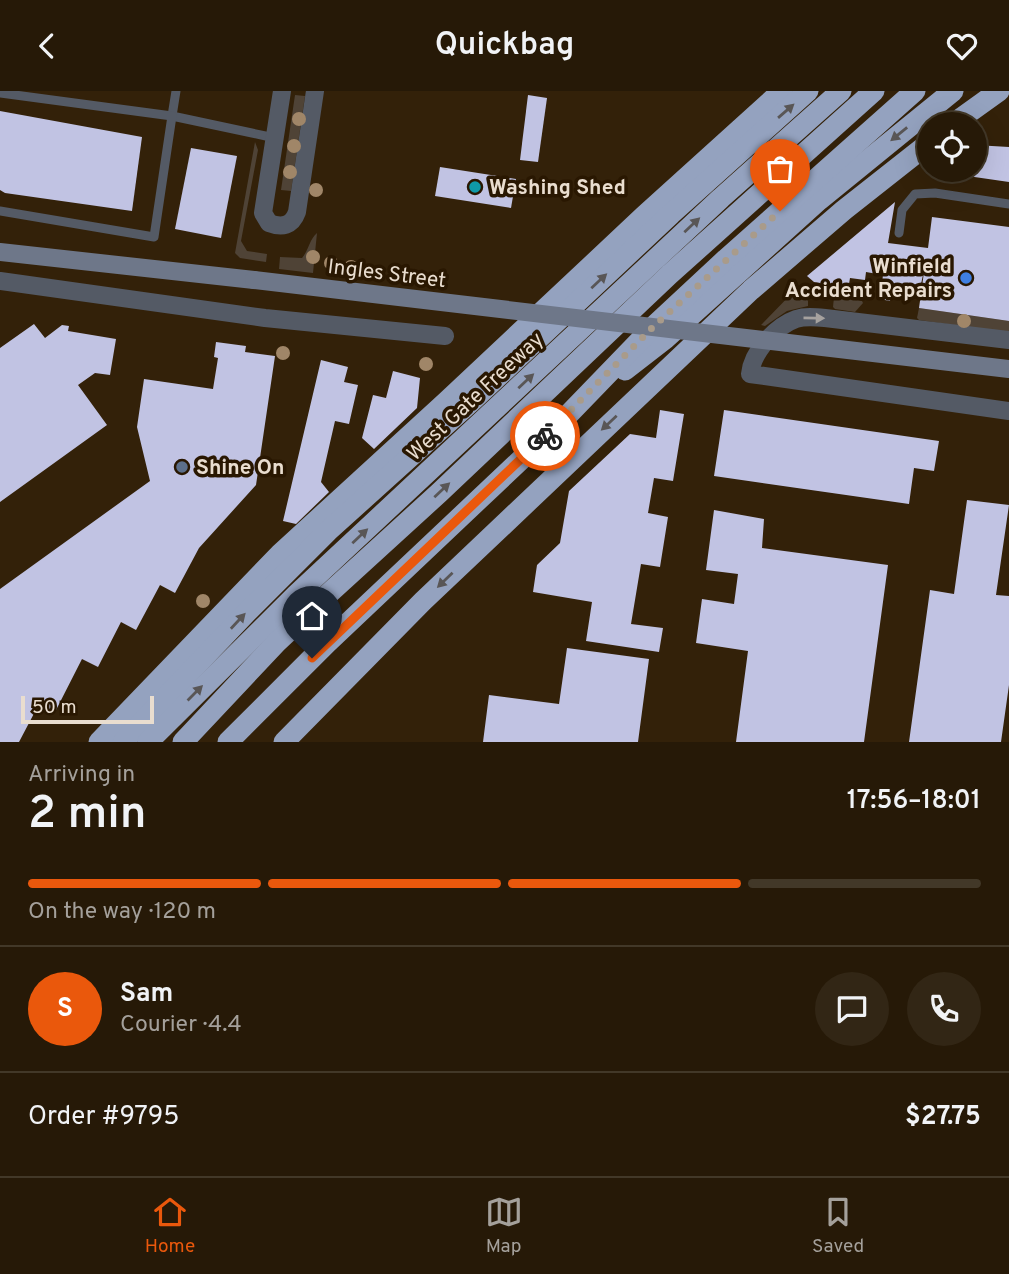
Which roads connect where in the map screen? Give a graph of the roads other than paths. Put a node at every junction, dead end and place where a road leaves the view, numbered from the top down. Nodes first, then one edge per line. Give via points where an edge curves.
1 (176, 91) edge
2 (282, 91) edge
3 (315, 91) edge
4 (782, 91) edge
5 (808, 91) edge
6 (841, 91) edge
7 (874, 91) edge
8 (915, 91) edge
9 (953, 91) edge
10 (996, 91) edge
11 (0, 93) edge
12 (969, 112) edge
13 (172, 116) junction
14 (275, 138) junction
15 (917, 152) edge
16 (1009, 204) edge
17 (0, 211) edge
18 (899, 233) dead end
19 (0, 252) edge
20 (0, 281) edge
21 (444, 336) dead end
22 (1009, 340) edge
23 (1009, 369) edge
24 (1009, 411) edge
25 (566, 417) junction
26 (99, 742) edge
27 (123, 742) edge
28 (148, 742) edge
29 (183, 742) edge
30 (228, 742) edge
31 (284, 742) edge

1 - 13 lane
2 - 14 street
3 - 14 street via 297,212 281,226 269,223 263,213
4 - 26 highway via 280,554
27 -> 5 highway via 328,531
28 -> 6 highway, West Gate Freeway via 296,595 720,198
29 -> 7 highway via 277,642 670,274
8 - 25 highway via 680,301
9 -> 25 highway via 819,200 666,339
10 - 12 highway
11 - 13 lane
13 - 14 lane
13 - 17 lane via 154,237
15 -> 31 highway via 742,298 423,601
16 - 18 lane via 915,194 902,210
19 - 23 street, Ingles Street, bridge
20 - 21 street via 265,318
24 -> 22 street via 750,373 753,360 769,339 788,322 801,318
25 - 30 highway

